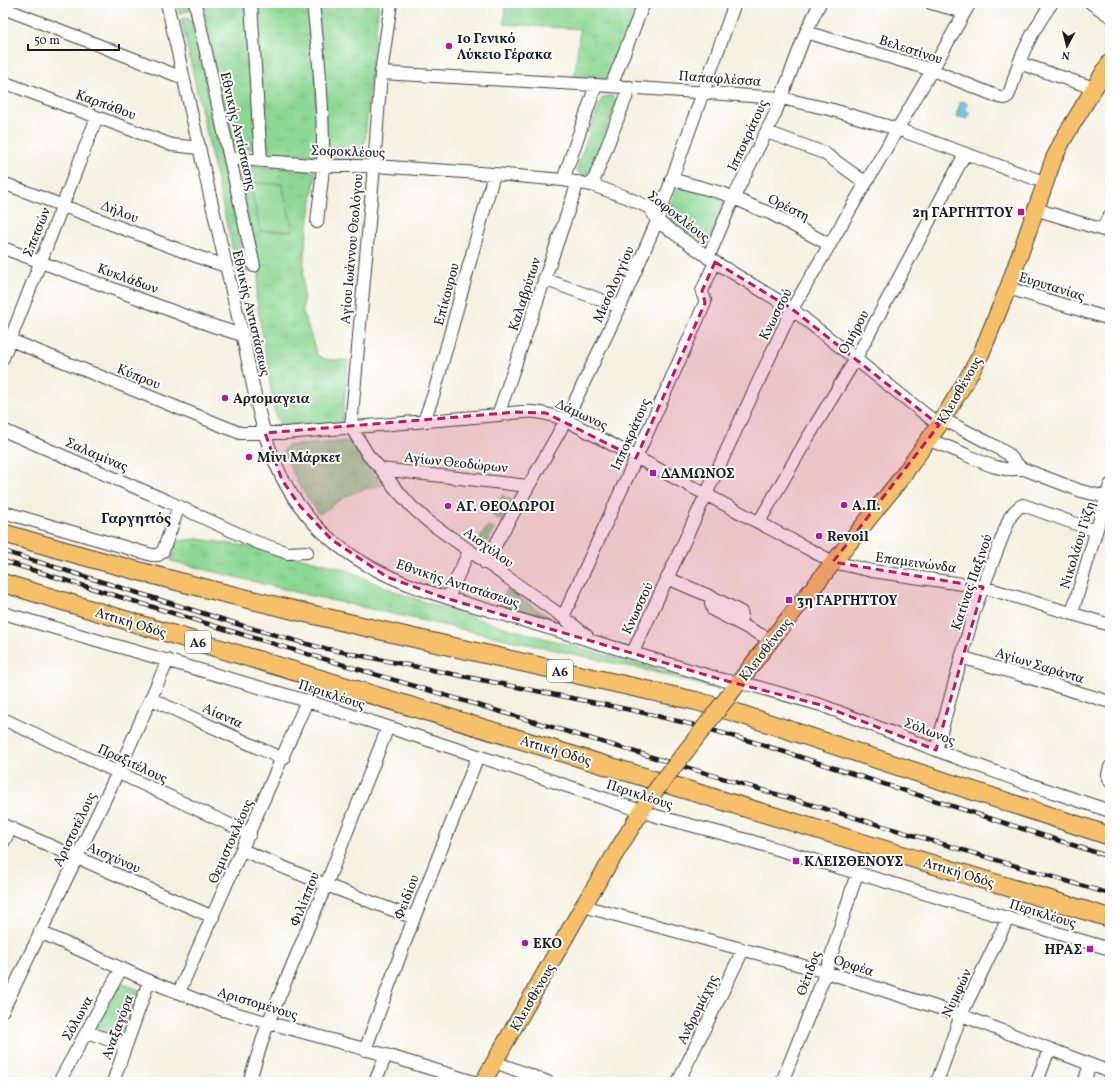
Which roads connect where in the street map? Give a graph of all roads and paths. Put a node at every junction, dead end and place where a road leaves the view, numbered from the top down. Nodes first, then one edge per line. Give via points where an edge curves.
1 (167, 3) edge
2 (195, 3) edge
3 (250, 3) edge
4 (313, 3) edge
5 (391, 3) edge
6 (644, 3) edge
7 (735, 3) edge
8 (820, 3) edge
9 (931, 3) edge
10 (1052, 3) edge
11 (1091, 3) edge
12 (3, 8) edge
13 (967, 8) edge
14 (1110, 16) edge
15 (806, 32) junction
16 (1110, 62) edge
17 (1019, 63) junction
18 (932, 70) junction
19 (381, 73) junction
20 (184, 78) junction
21 (3, 82) edge
22 (596, 85) junction
23 (611, 86) junction
24 (630, 87) junction
25 (1094, 88) junction
26 (702, 92) junction
27 (781, 98) junction
28 (98, 116) junction
29 (897, 130) junction
30 (768, 132) junction
31 (199, 148) junction
32 (965, 154) junction
33 (230, 158) junction
34 (261, 161) junction
35 (323, 166) junction
36 (374, 166) junction
37 (494, 174) junction
38 (671, 179) junction
39 (563, 180) junction
40 (578, 182) junction
41 (1044, 182) junction
42 (3, 183) edge
43 (866, 183) junction
44 (592, 185) junction
45 (734, 197) junction
46 (63, 205) junction
47 (1035, 209) junction
48 (1110, 216) edge
49 (657, 221) junction
50 (317, 222) dead end
51 (1106, 230) edge
52 (830, 245) junction
53 (3, 248) edge
54 (711, 260) junction
55 (40, 262) junction
56 (226, 266) junction
57 (254, 266) dead end
58 (544, 279) junction
59 (1008, 288) junction
60 (620, 307) junction
61 (792, 309) junction
62 (1110, 320) edge
63 (242, 336) junction
64 (6, 338) edge
65 (3, 358) edge
66 (855, 360) junction
67 (498, 415) junction
68 (566, 420) junction
69 (424, 421) junction
70 (941, 422) junction
71 (351, 427) junction
72 (3, 430) edge
73 (265, 433) junction
74 (928, 440) junction
75 (636, 458) junction
76 (1021, 468) junction
77 (381, 469) junction
78 (528, 486) junction
79 (1108, 491) edge
80 (707, 494) junction
81 (179, 506) junction
82 (3, 512) edge
83 (759, 522) junction
84 (1096, 531) junction
85 (3, 533) edge
86 (469, 551) junction
87 (307, 552) dead end
88 (833, 562) junction
89 (485, 563) junction
90 (667, 578) junction
91 (3, 583) edge
92 (983, 587) junction
93 (448, 598) junction
94 (3, 613) edge
95 (1072, 613) junction
96 (563, 617) junction
97 (1110, 625) edge
98 (592, 640) junction
99 (771, 640) junction
100 (633, 652) junction
101 (961, 658) junction
102 (168, 660) junction
103 (738, 683) junction
104 (151, 699) junction
105 (307, 701) junction
106 (1110, 702) edge
107 (3, 719) edge
108 (388, 727) junction
109 (936, 750) junction
110 (478, 756) junction
111 (283, 759) junction
112 (1110, 766) edge
113 (118, 772) junction
114 (1110, 781) edge
115 (645, 805) junction
116 (1110, 811) edge
117 (7, 826) edge
118 (250, 834) junction
119 (1110, 836) edge
120 (3, 843) edge
121 (242, 850) junction
122 (77, 857) junction
123 (857, 873) junction
124 (326, 885) junction
125 (583, 906) junction
126 (213, 917) junction
127 (414, 918) junction
128 (1008, 918) junction
129 (1110, 918) edge
130 (40, 932) junction
131 (1110, 949) edge
132 (743, 950) junction
133 (121, 969) junction
134 (826, 972) junction
135 (150, 981) junction
136 (179, 992) junction
137 (3, 1010) edge
138 (961, 1015) junction
139 (268, 1023) junction
140 (88, 1032) junction
141 (126, 1046) junction
142 (1049, 1049) junction
143 (365, 1050) junction
144 (386, 1055) junction
145 (495, 1062) junction
146 (1090, 1065) junction
147 (1110, 1072) edge
148 (59, 1082) edge
149 (113, 1082) edge
150 (249, 1082) edge
151 (375, 1082) edge
152 (474, 1082) edge
153 (484, 1082) edge
154 (548, 1082) edge
155 (678, 1082) edge
156 (782, 1082) edge
157 (937, 1082) edge
158 (1037, 1082) edge
159 (1084, 1082) edge

1 - 20 street, Εθνικής Αντιστάσεως
2 - 33 street, Εθνικής Αντίστασης
3 - 34 street
4 - 35 street via 320,66
5 - 19 street, Αγίου Ιωάννου Θεολόγου
6 - 23 street
7 - 26 street, Μεσολογγίου
8 - 15 street, Ιπποκράτους
9 - 13 street
10 - 17 street
11 - 14 street
12 - 20 street
13 - 18 street, Κνωσσού
15 - 18 street, Βελεστίνου
15 - 27 street, Ιπποκράτους
16 - 25 main road, Κλεισθένους
17 - 18 street, Βελεστίνου via 1010,92 1005,98
17 - 25 street
18 - 29 street, Κνωσσού
19 - 22 street, Παπαφλέσσα
19 - 36 street, Αγίου Ιωάννου Θεολόγου
20 - 31 street, Εθνικής Αντιστάσεως
21 - 28 street, Καρπάθου
22 - 23 street, Παπαφλέσσα
22 - 39 street
23 - 24 street, Παπαφλέσσα
24 - 26 street, Παπαφλέσσα
24 - 44 street
25 - 41 main road, Κλεισθένους via 1057,151
26 - 27 street, Παπαφλέσσα
26 - 38 street, Μεσολογγίου
27 - 29 street, Παπαφλέσσα
27 - 30 street, Ιπποκράτους
28 - 31 street, Καρπάθου via 172,145
28 - 46 street, Σπετσών
29 - 32 street, Παπαφλέσσα
29 - 43 street, Κνωσσού
30 - 43 street via 824,153
30 - 45 street, Ιπποκράτους
31 - 56 street, Εθνικής Αντιστάσεως
32 - 41 street, Παπαφλέσσα
32 - 66 street, Ομήρου
33 - 34 street, Σοφοκλέους
33 - 57 street, Εθνικής Αντίστασης
34 - 35 street, Σοφοκλέους
35 - 36 street, Σοφοκλέους
35 - 50 street
36 - 37 street, Σοφοκλέους
36 - 71 street, Αγίου Ιωάννου Θεολόγου
37 - 39 street, Σοφοκλέους
37 - 69 street, Επίκουρου
38 - 45 street, Ορέστη
38 - 49 street, Μεσολογγίου
39 - 40 street, Σοφοκλέους
40 - 44 street, Σοφοκλέους
40 - 58 street, Καλαβρύτων
41 - 47 main road, Κλεισθένους
42 - 46 street, Δήλου
43 - 52 street, Κνωσσού
44 - 49 street, Σοφοκλέους via 648,207
45 - 52 street, Ορέστη
45 - 54 street, Ιπποκράτους
46 - 55 street, Σπετσών
46 - 56 street, Δήλου
47 - 51 street
47 - 59 main road, Κλεισθένους
48 - 51 street
49 - 54 street, Σοφοκλέους
49 - 60 street, Μεσολογγίου
52 - 61 street, Κνωσσού
53 - 55 street, Κυκλάδων
54 - 61 street, Σοφοκλέους
54 - 75 street, Ιπποκράτους via 702,291 705,303
55 - 63 street, Κυκλάδων
55 - 64 street, Σπετσών
56 - 63 street, Εθνικής Αντιστάσεως
58 - 60 street
58 - 67 street, Καλαβρύτων
59 - 62 street, Ευρυτανίας
59 - 70 main road, Κλεισθένους via 972,372
60 - 68 street, Μεσολογγίου
61 - 66 street, Σοφοκλέους
61 - 80 street, Κνωσσού
63 - 73 street, Εθνικής Αντιστάσεως
64 - 65 street, Σπετσών
64 - 73 street, Κύπρου via 240,433
66 - 70 street, Σοφοκλέους
66 - 83 street, Ομήρου
67 - 68 street, Δάμωνος via 534,411
67 - 69 street, Δάμωνος
68 - 75 street, Δάμωνος
68 - 78 street, Μεσολογγίου
69 - 71 street, Δάμωνος
70 - 74 main road, Κλεισθένους
70 - 76 street, Σοφοκλέους via 1008,454
71 - 73 street, Δάμωνος
71 - 77 street, Αισχύλου via 368,455
72 - 81 street, Σαλαμίνας
73 - 93 street, Εθνικής Αντιστάσεως via 282,480 300,506 332,540 357,559 387,576
74 - 76 street via 1002,469
74 - 88 main road, Κλεισθένους via 899,481
75 - 80 street, Δάμωνος
75 - 96 street, Ιπποκράτους
76 - 79 street via 1081,491
77 - 78 street, Αγίων Θεοδώρων
77 - 86 street, Αισχύλου via 412,507
78 - 89 street, Μεσολογγίου
79 - 84 street, Νικολάου Γύζη
80 - 83 street, Δάμωνος
80 - 90 street, Κνωσσού
81 - 82 street via 163,551 152,556
81 - 87 street, Σαλαμίνας via 276,550 288,553
83 - 88 street, Δάμωνος
84 - 92 street, Κατίνας Παξινού via 1023,505 1019,506 1010,517
84 - 95 street, Νικολάου Γύζη
85 - 119 highway, Α6 via 203,588 696,701
86 - 89 street, Αισχύλου
86 - 93 street
88 - 92 street, Επαμεινώνδα via 872,571
88 - 99 main road, Κλεισθένους
89 - 96 street, Αισχύλου
90 - 99 street via 742,612 739,623
90 - 100 street, Κνωσσού
91 - 129 highway, Αττική Οδός / Α6
92 - 95 street, Επαμεινώνδα
92 - 101 street, Κατίνας Παξινού
93 - 98 street, Εθνικής Αντιστάσεως
94 - 102 street, Περικλέους
95 - 97 street, Επαμεινώνδα
96 - 98 street, Αισχύλου
98 - 100 street, Εθνικής Αντιστάσεως
99 - 103 main road, Κλεισθένους
100 - 103 street, Εθνικής Αντιστάσεως
101 - 106 street, Αγίων Σαράντα
101 - 109 street, Κατίνας Παξινού
102 - 104 street, Αριστοτέλους
102 - 105 street, Περικλέους
103 - 109 street, Σόλωνος via 821,705
103 - 115 main road, Κλεισθένους, bridge
104 - 111 street, Αίαντα
104 - 113 street, Αριστοτέλους
105 - 108 street, Περικλέους
105 - 111 street, Θεμιστοκλέους
107 - 113 street, Πραξιτέλους
108 - 110 street, Περικλέους
108 - 124 street, Φιλίππου
109 - 116 street, Σόλωνος
110 - 115 street, Περικλέους
110 - 127 street, Φειδίου
111 - 118 street, Θεμιστοκλέους
112 - 114 street
113 - 118 street, Πραξιτέλους
113 - 122 street, Αριστοτέλους
115 - 123 street, Περικλέους via 747,840
115 - 125 main road, Κλεισθένους
117 - 120 street
117 - 122 street, Αισχύνου
118 - 121 street, Θεμιστοκλέους
121 - 124 street
121 - 126 street, Θεμιστοκλέους
122 - 126 street, Αισχύνου
122 - 130 street, Αριστοτέλους
123 - 128 street, Περικλέους
123 - 134 street, Θέτιδος
124 - 127 street
124 - 139 street, Φιλίππου
125 - 132 street, Ορφέα
125 - 145 main road, Κλεισθένους
126 - 136 street, Θεμιστοκλέους
127 - 143 street, Φειδίου
128 - 131 street, Περικλέους
128 - 138 street, Νυμφών
130 - 133 street, Αριστομένους
130 - 137 street, Αριστοτέλους
132 - 134 street, Ορφέα
132 - 155 street, Ανδρομάχης
133 - 135 street, Αριστομένους
133 - 140 street, Σόλωνα
134 - 138 street, Ορφέα
134 - 156 street, Θέτιδος
135 - 136 street, Αριστομένους
135 - 141 street, Αναξαγόρα
136 - 139 street, Αριστομένους via 223,1010
138 - 142 street, Ορφέα
138 - 157 street, Νυμφών
139 - 143 street, Αριστομένους
139 - 150 street, Φιλίππου
140 - 141 street
140 - 148 street, Σόλωνα
141 - 149 street, Αναξαγόρα
142 - 146 street, Ορφέα
142 - 158 street
143 - 144 street, Αριστομένους
144 - 151 street
144 - 152 street, Αριστομένους
145 - 153 main road, Κλεισθένους
145 - 154 street
146 - 147 street, Ορφέα
146 - 159 street

